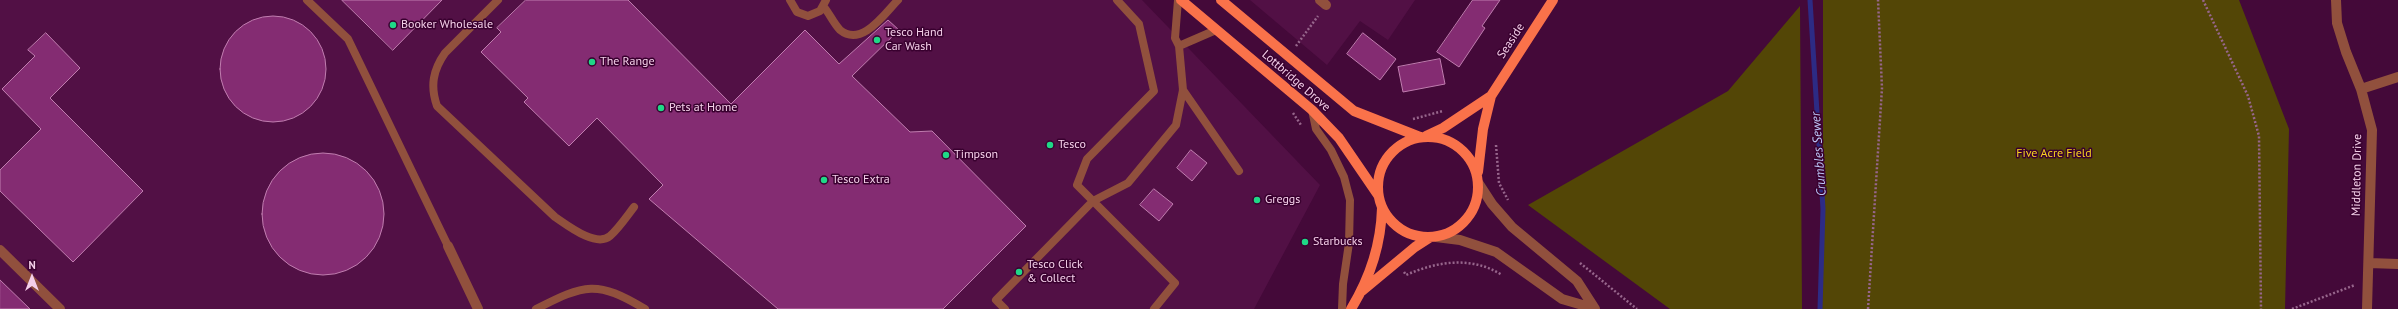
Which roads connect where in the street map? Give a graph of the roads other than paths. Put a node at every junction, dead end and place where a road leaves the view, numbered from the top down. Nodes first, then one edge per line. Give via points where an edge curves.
1 (307, 0) edge
2 (498, 0) edge
3 (790, 0) edge
4 (898, 0) edge
5 (1117, 0) edge
6 (1180, 0) edge
7 (1221, 0) edge
8 (1554, 0) edge
9 (2336, 0) edge
10 (825, 3) edge
11 (1216, 30) junction
12 (1178, 46) junction
13 (2398, 76) edge
14 (2361, 89) junction
15 (1183, 90) junction
16 (1491, 96) junction
17 (1312, 110) junction
18 (1423, 137) junction
19 (1239, 171) dead end
20 (1478, 179) junction
21 (1378, 195) junction
22 (1093, 201) junction
23 (1382, 206) junction
24 (634, 207) dead end
25 (1433, 237) junction
26 (448, 246) joint
27 (0, 250) edge
28 (2369, 263) junction
29 (2398, 264) edge
30 (1362, 291) junction
31 (1594, 308) edge
32 (60, 309) edge
33 (478, 309) edge
34 (536, 309) edge
35 (645, 309) edge
36 (1005, 309) edge
37 (1154, 309) edge
38 (1342, 309) edge
39 (1351, 309) edge
40 (2367, 309) edge

1 - 26 lane via 348,39
2 - 24 lane via 438,63 433,82 437,106 555,217 576,231 597,240 609,237
3 - 10 lane via 797,12 808,16 820,11
4 - 10 lane via 870,30 851,34 839,29
5 - 22 lane via 1139,24 1154,91 1087,159 1077,184
6 - 11 main road, Lottbridge Drove
6 - 12 lane via 1175,38
7 - 18 main road, Lottbridge Drove via 1354,111
8 - 16 main road, Seaside
9 - 14 street, Middleton Drive via 2337,23
11 - 12 lane
11 - 17 main road, Lottbridge Drove
12 - 15 lane
13 - 14 street
14 - 28 street, Middleton Drive via 2372,130
15 - 19 lane
15 - 22 lane via 1176,125 1128,182
16 - 18 main road, Seaside via 1443,128
16 - 20 main road, Seaside via 1483,130
17 - 21 main road, Lottbridge Drove via 1339,138
17 - 38 lane via 1316,130 1331,150 1344,177 1350,200
18 - 20 main road via 1442,138 1456,144 1467,154
18 - 21 main road via 1407,141 1387,157 1378,182
20 - 25 main road via 1477,202 1471,214 1456,229
20 - 31 street via 1492,204 1512,227 1577,281
21 - 23 main road
22 - 36 lane via 996,300
22 - 37 lane via 1175,283
23 - 25 main road via 1388,219 1395,225 1410,234
23 - 30 main road via 1381,231
25 - 30 main road via 1415,247
25 - 31 street via 1460,240 1496,252 1562,299
26 - 33 street
27 - 32 street
28 - 29 street
28 - 40 street, Middleton Drive
30 - 39 main road
34 - 35 lane via 571,291 587,288 620,294

